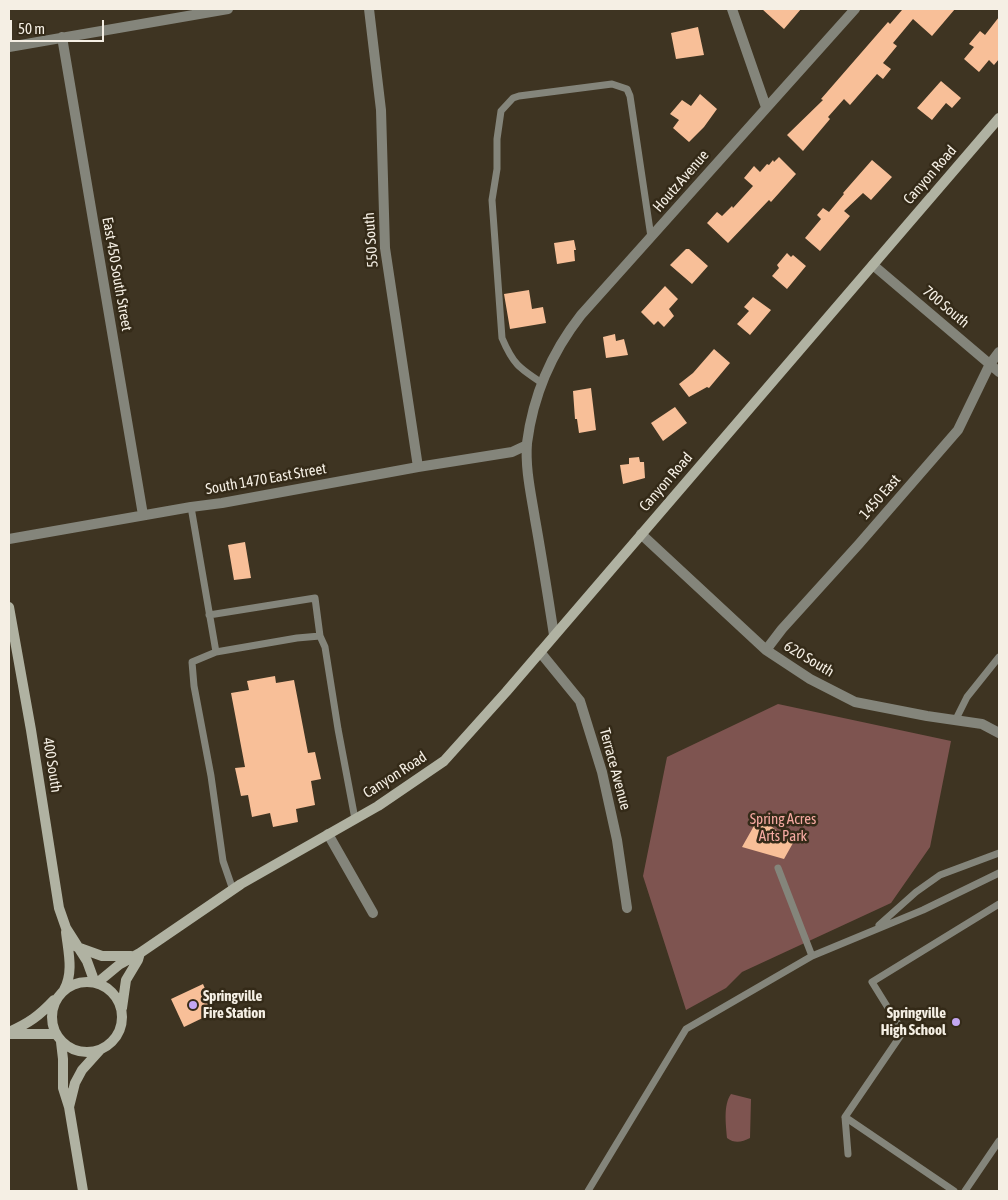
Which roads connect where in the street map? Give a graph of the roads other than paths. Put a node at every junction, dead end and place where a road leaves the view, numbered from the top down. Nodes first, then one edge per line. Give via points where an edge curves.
1 (228, 9) edge
2 (369, 9) edge
3 (732, 9) edge
4 (855, 9) edge
5 (62, 37) junction
6 (9, 47) edge
7 (766, 107) junction
8 (999, 118) edge
9 (652, 237) junction
10 (873, 265) junction
11 (999, 352) edge
12 (990, 364) junction
13 (999, 372) edge
14 (542, 382) junction
15 (527, 445) junction
16 (418, 467) junction
17 (191, 507) junction
18 (143, 515) junction
19 (641, 534) junction
20 (9, 539) edge
21 (9, 607) edge
22 (209, 615) junction
23 (320, 636) junction
24 (554, 636) junction
25 (766, 650) junction
26 (216, 652) junction
27 (540, 652) junction
28 (999, 657) edge
29 (956, 720) junction
30 (999, 733) edge
31 (355, 818) junction
32 (328, 834) junction
33 (999, 853) edge
34 (778, 868) dead end
35 (999, 873) edge
36 (233, 890) junction
37 (999, 904) edge
38 (627, 908) dead end
39 (373, 913) dead end
40 (66, 928) junction
41 (875, 929) junction
42 (78, 947) junction
43 (136, 954) junction
44 (812, 956) junction
45 (96, 983) junction
46 (62, 992) junction
47 (122, 1010) junction
48 (9, 1033) edge
49 (58, 1038) junction
50 (100, 1050) junction
51 (69, 1107) junction
52 (845, 1117) junction
53 (999, 1141) edge
54 (848, 1154) dead end
55 (83, 1191) edge
56 (588, 1191) edge
57 (954, 1191) edge
58 (965, 1191) edge

1 - 5 street
2 - 16 street, 550 South via 381,110 385,248
3 - 7 street
4 - 7 street, Houtz Avenue
5 - 6 street
5 - 18 street, East 450 South Street
7 - 9 street, Houtz Avenue
8 - 10 main road, Canyon Road
9 - 14 street, Houtz Avenue via 572,327
9 - 14 lane via 627,89 612,84 519,96 501,111 492,200 502,338 520,369
10 - 12 street, 700 South
10 - 19 main road, Canyon Road
11 - 12 street, 1450 East
12 - 13 street, 700 South
12 - 25 street, 1450 East via 958,430
14 - 15 street
15 - 16 street, South 1470 East Street via 512,452
15 - 24 street via 528,474
16 - 17 street, South 1470 East Street
17 - 18 street, South 1470 East Street
17 - 22 lane
18 - 20 street, South 1470 East Street
19 - 24 main road, Canyon Road
19 - 25 street, 620 South
21 - 40 main road, 400 South via 59,908
22 - 23 lane via 315,598
22 - 26 lane
23 - 26 lane
23 - 31 lane via 325,647
24 - 27 main road, Canyon Road
25 - 29 street, 620 South via 810,679 854,702
26 - 36 lane via 192,662 223,861
27 - 31 main road, Canyon Road via 444,761
27 - 38 street, Terrace Avenue via 580,702 602,772 620,856
28 - 29 lane via 967,697
29 - 30 street, 620 South via 982,724
31 - 32 main road, Canyon Road
32 - 36 main road, Canyon Road
32 - 39 street
33 - 41 lane via 940,875
34 - 44 lane
35 - 41 lane
36 - 43 main road, Canyon Road
37 - 52 lane via 872,982 902,1032
40 - 42 main road, 400 South
40 - 46 main road, 400 South via 70,970 69,981
41 - 44 lane
42 - 43 main road via 102,956
42 - 45 main road, 400 South
43 - 45 main road, Canyon Road
43 - 47 main road via 138,960 126,980
44 - 56 lane via 686,1029
45 - 46 main road via 73,984
45 - 47 main road via 113,993
46 - 48 main road via 40,1015
46 - 49 main road via 52,1012
47 - 50 main road via 116,1038
48 - 49 main road
49 - 50 main road via 78,1052
49 - 51 main road via 63,1059 63,1088
50 - 51 main road via 82,1070
51 - 55 main road
52 - 54 lane
52 - 57 lane
53 - 58 lane

